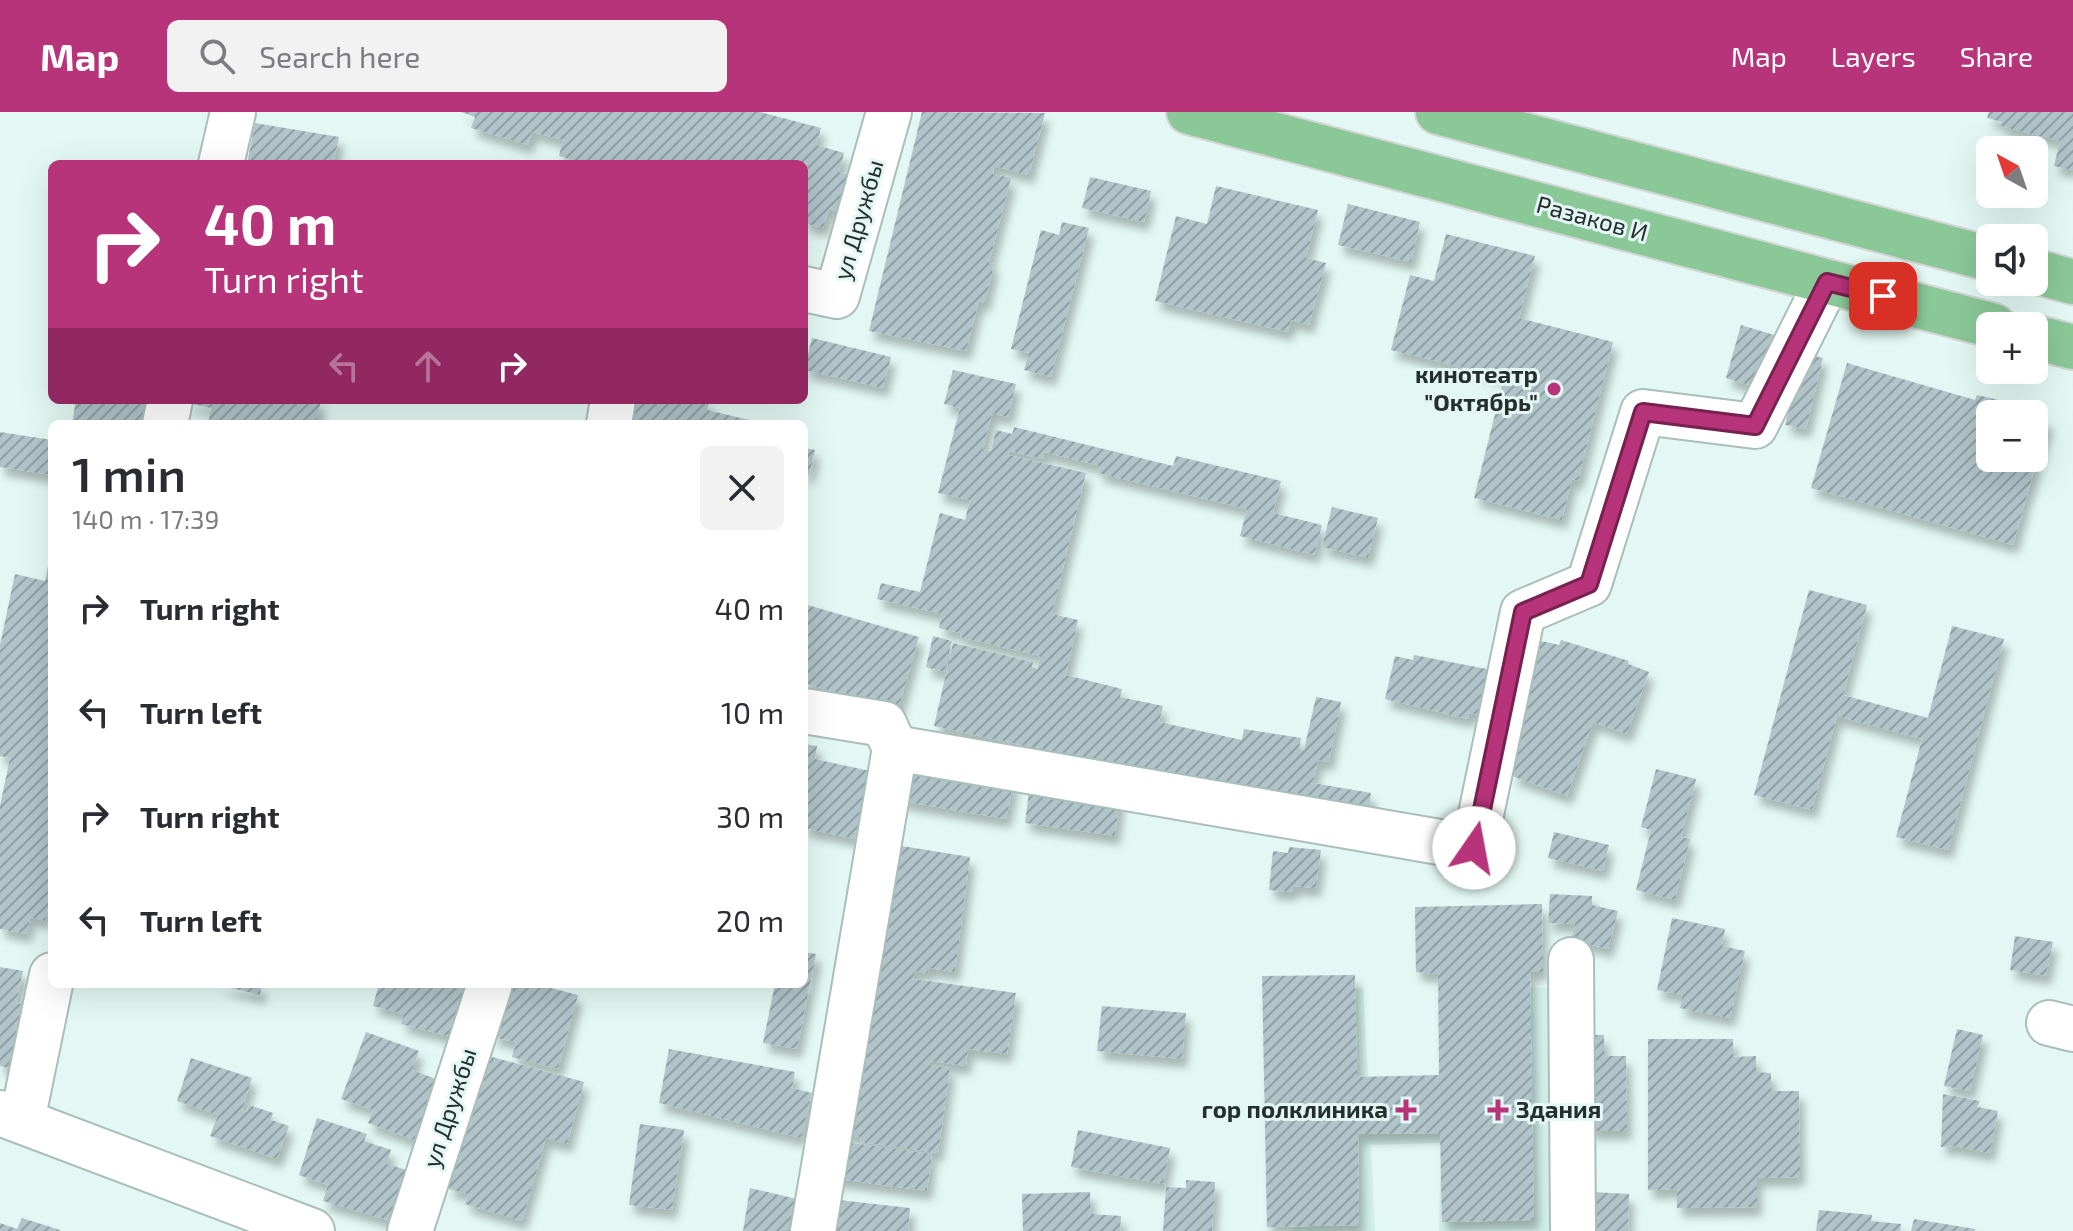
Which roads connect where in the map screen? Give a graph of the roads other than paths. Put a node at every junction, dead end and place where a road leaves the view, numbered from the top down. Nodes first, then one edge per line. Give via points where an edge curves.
1 (233, 112) edge
2 (889, 112) edge
3 (1189, 112) edge
4 (1438, 112) edge
5 (222, 160) edge
6 (1725, 188) junction
7 (1708, 250) junction
8 (1976, 255) edge
9 (2048, 275) edge
10 (1827, 282) junction
11 (2073, 282) edge
12 (808, 290) edge
13 (1976, 321) edge
14 (2048, 341) edge
15 (2073, 347) edge
16 (808, 712) edge
17 (895, 748) junction
18 (1571, 960) dead end
19 (48, 988) edge
20 (489, 988) edge
21 (11, 1117) edge
22 (312, 1231) edge
23 (410, 1231) edge
24 (813, 1231) edge
25 (1573, 1231) edge

1 - 5 street
2 - 12 street, ул Дружбы via 837,296
3 - 7 main road, Разаков И
4 - 6 main road
6 - 7 main road
6 - 8 main road
7 - 10 main road, Разаков И
9 - 11 main road
10 - 13 main road, Разаков И
10 - 17 street via 1755,426 1643,412 1589,584 1523,612 1474,848
14 - 15 main road
16 - 17 street via 884,724
17 - 24 street
18 - 25 street
19 - 21 street
20 - 23 street, ул Дружбы
21 - 22 street

